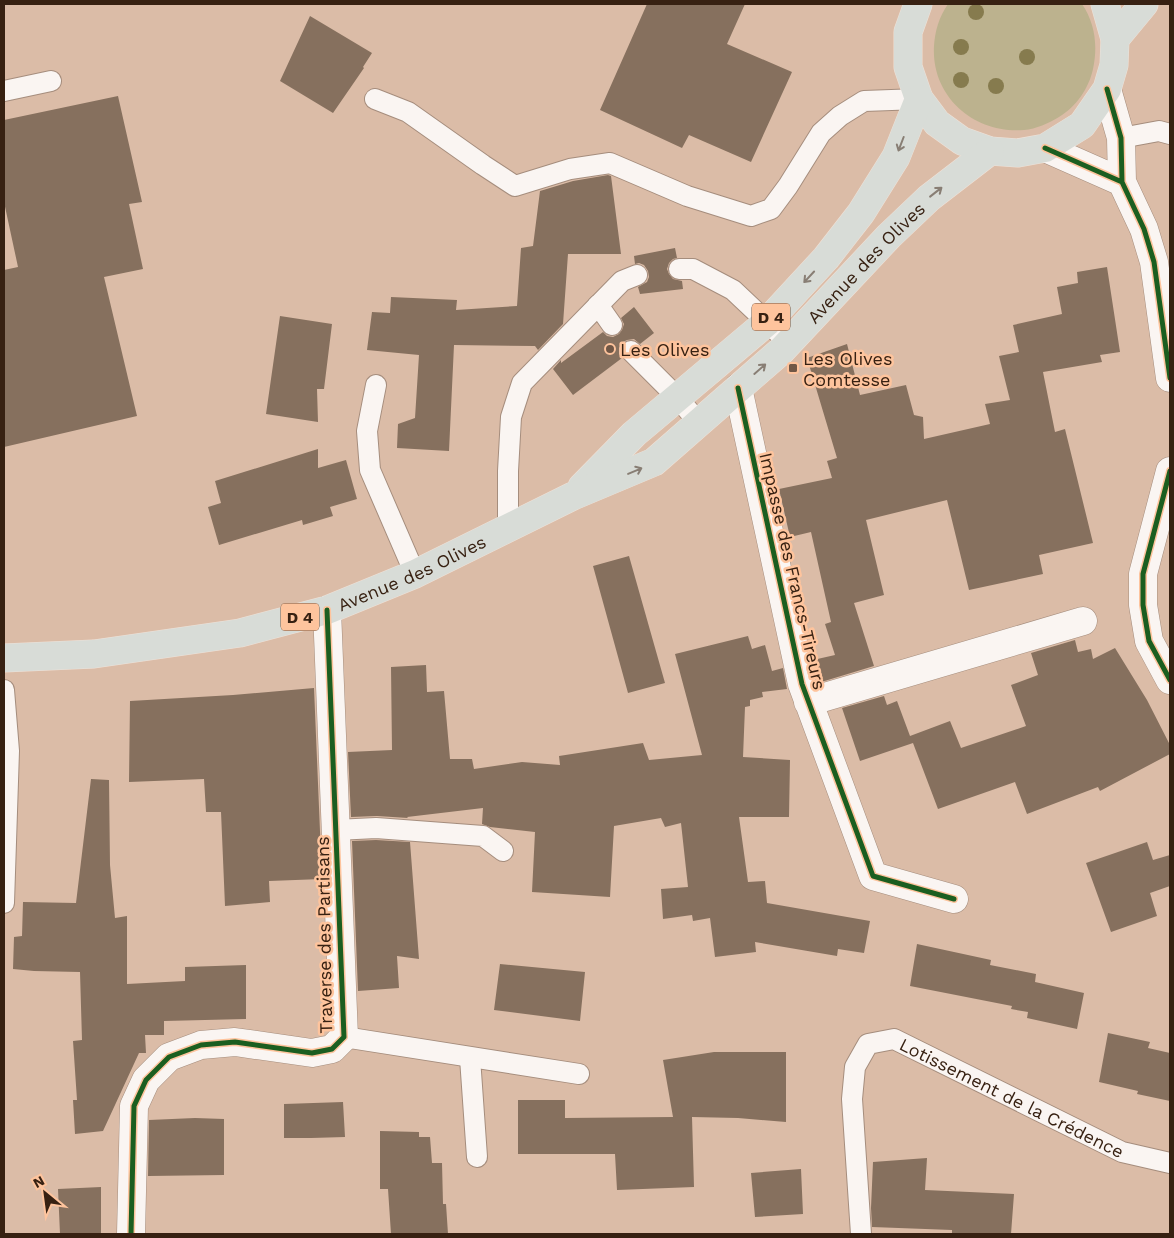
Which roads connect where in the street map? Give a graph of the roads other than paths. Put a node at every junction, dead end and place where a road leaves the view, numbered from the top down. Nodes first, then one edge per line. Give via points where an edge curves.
1 (918, 4) edge
2 (1105, 4) edge
3 (1144, 4) edge
4 (1115, 39) junction
5 (51, 82) dead end
6 (1107, 90) junction
7 (4, 91) edge
8 (375, 99) dead end
9 (919, 99) junction
10 (1170, 134) edge
11 (1121, 138) junction
12 (1045, 148) junction
13 (990, 151) junction
14 (1122, 182) junction
15 (679, 270) dead end
16 (636, 275) dead end
17 (598, 305) junction
18 (767, 322) junction
19 (612, 326) dead end
20 (789, 343) junction
21 (631, 351) dead end
22 (1170, 378) edge
23 (376, 385) dead end
24 (738, 388) junction
25 (677, 397) junction
26 (699, 423) junction
27 (1170, 471) edge
28 (573, 496) junction
29 (508, 528) junction
30 (416, 574) junction
31 (327, 610) junction
32 (1083, 621) dead end
33 (4, 658) edge
34 (1170, 680) edge
35 (4, 690) edge
36 (808, 702) junction
37 (336, 830) junction
38 (503, 851) dead end
39 (954, 899) dead end
40 (4, 903) edge
41 (344, 1037) junction
42 (470, 1058) junction
43 (579, 1074) dead end
44 (478, 1157) dead end
45 (1170, 1164) edge
46 (131, 1234) edge
47 (860, 1234) edge

1 - 9 main road via 908,32 908,67
2 - 4 main road
3 - 4 main road
4 - 6 main road via 1114,65
5 - 7 lane
6 - 11 street
6 - 12 main road via 1082,125
8 - 9 lane via 408,112 515,186 570,169 610,163 687,196 751,216 771,210 821,133 840,116 864,101
9 - 13 main road via 937,123 962,141
9 -> 18 main road, Avenue des Olives / D 4 via 896,157 861,214
10 - 11 lane via 1159,131
11 - 14 street
12 - 13 main road via 1018,153
12 - 14 street
20 -> 13 main road, Avenue des Olives / D 4 via 929,198
14 - 22 street via 1144,229 1154,262
15 - 18 lane via 693,268 733,290
16 - 17 lane via 622,281
17 - 19 lane
17 - 29 lane via 522,383 511,416
18 - 20 lane
18 - 25 main road, Avenue des Olives / D 4
24 -> 20 main road, Avenue des Olives / D 4
21 - 25 lane
23 - 30 lane via 367,431 370,470
24 - 26 main road, Avenue des Olives / D 4
24 - 36 street, Impasse des Francs-Tireurs
25 - 26 lane
25 - 28 main road, Avenue des Olives / D 4 via 634,434
28 -> 26 main road, Avenue des Olives / D 4 via 654,462
27 - 34 street via 1143,574 1143,605 1149,641
28 - 29 main road, Avenue des Olives / D 4
29 - 30 main road, Avenue des Olives / D 4
30 - 31 main road, Avenue des Olives / D 4
31 - 33 main road, Avenue des Olives / D 4 via 240,633 94,654
31 - 37 street, Traverse des Partisans
32 - 36 street, Impasse des Francs-Tireurs
35 - 40 lane via 9,751
36 - 39 street, Impasse des Francs-Tireurs via 873,876
37 - 38 lane via 376,828 483,836
37 - 41 street, Traverse des Partisans
41 - 42 lane
41 - 46 street, Traverse des Partisans via 332,1049 312,1053 235,1042 201,1045 169,1057 146,1080 134,1106
42 - 43 lane
42 - 44 lane
45 - 47 lane, Lotissement de la Crédence via 1122,1152 894,1039 868,1044 855,1067 852,1100

